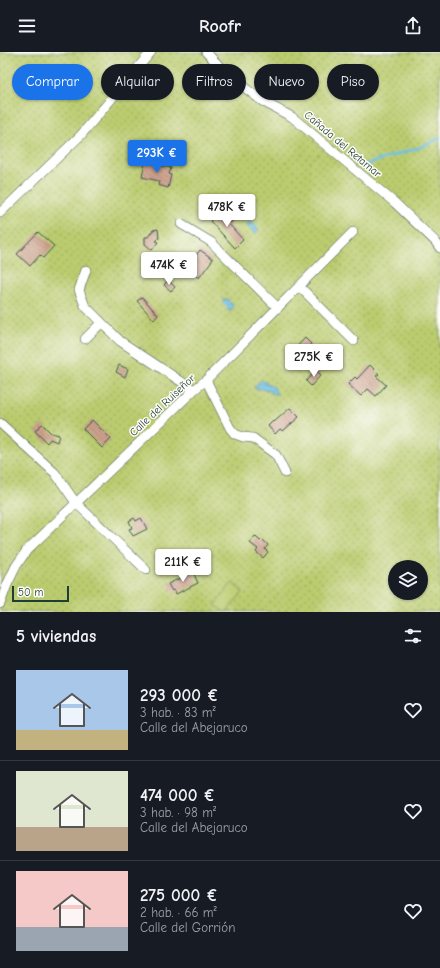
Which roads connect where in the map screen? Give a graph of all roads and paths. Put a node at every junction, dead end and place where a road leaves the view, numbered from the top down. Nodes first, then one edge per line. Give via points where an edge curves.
1 (150, 52) edge
2 (206, 52) edge
3 (0, 213) edge
4 (181, 224) dead end
5 (353, 232) dead end
6 (440, 248) edge
7 (86, 270) dead end
8 (299, 286) junction
9 (278, 308) junction
10 (101, 323) junction
11 (85, 339) dead end
12 (354, 341) dead end
13 (206, 380) junction
14 (194, 390) junction
15 (0, 424) edge
16 (285, 473) dead end
17 (76, 503) junction
18 (146, 570) dead end
19 (0, 604) edge

1 - 3 street via 81,135
2 - 6 street, Cañada del Retamar via 227,74 262,101 292,117 395,203
4 - 9 street via 211,242
5 - 8 street, Calle del Ruiseñor
7 - 10 street via 79,290 85,306
8 - 9 street, Calle del Ruiseñor
8 - 12 street
9 - 13 street, Calle del Ruiseñor
10 - 11 street
10 - 14 street via 120,341
13 - 14 street, Calle del Ruiseñor
13 - 16 street via 235,434 253,438 276,455
14 - 17 street, Calle del Ruiseñor
15 - 17 street via 55,473
17 - 18 street
17 - 19 street, Calle del Ruiseñor via 27,550 16,566

